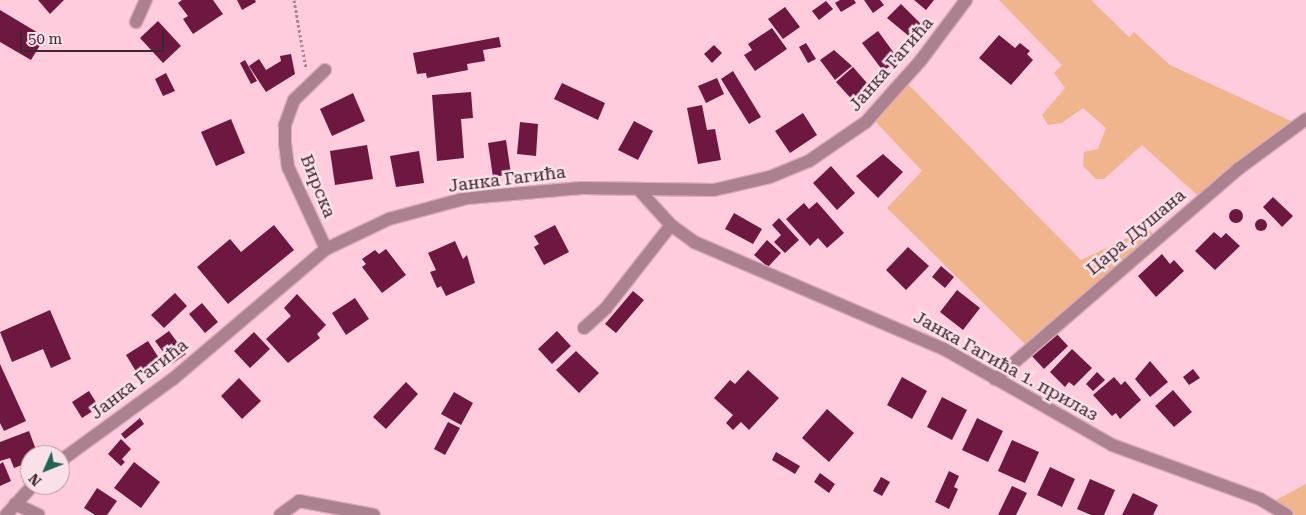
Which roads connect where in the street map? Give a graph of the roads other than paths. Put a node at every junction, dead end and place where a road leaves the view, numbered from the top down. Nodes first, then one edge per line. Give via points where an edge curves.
1 (146, 0) edge
2 (966, 0) edge
3 (136, 22) dead end
4 (324, 70) dead end
5 (1306, 119) edge
6 (639, 190) junction
7 (671, 225) junction
8 (326, 248) junction
9 (584, 328) dead end
10 (995, 378) junction
11 (70, 454) edge
12 (24, 495) edge
13 (15, 504) junction
14 (6, 515) edge
15 (39, 515) edge
16 (280, 515) edge
17 (374, 515) edge
18 (1287, 515) edge

1 - 3 street
2 - 6 street, Јанка Гагића via 921,60 866,122 809,160 742,186 714,190
4 - 8 street, Вирска via 292,106 285,125 285,144 288,168
5 - 10 street, Цара Душана via 1238,169
6 - 7 street, Јанка Гагића 1. прилаз
6 - 8 street, Јанка Гагића via 582,188 467,198 388,219
7 - 9 street via 606,308
7 - 10 street, Јанка Гагића 1. прилаз via 694,242 896,326
8 - 11 street, Јанка Гагића via 173,379
10 - 18 street, Јанка Гагића 1. прилаз via 1112,445 1260,499
12 - 13 street
13 - 14 street
13 - 15 street
16 - 17 street via 299,501

